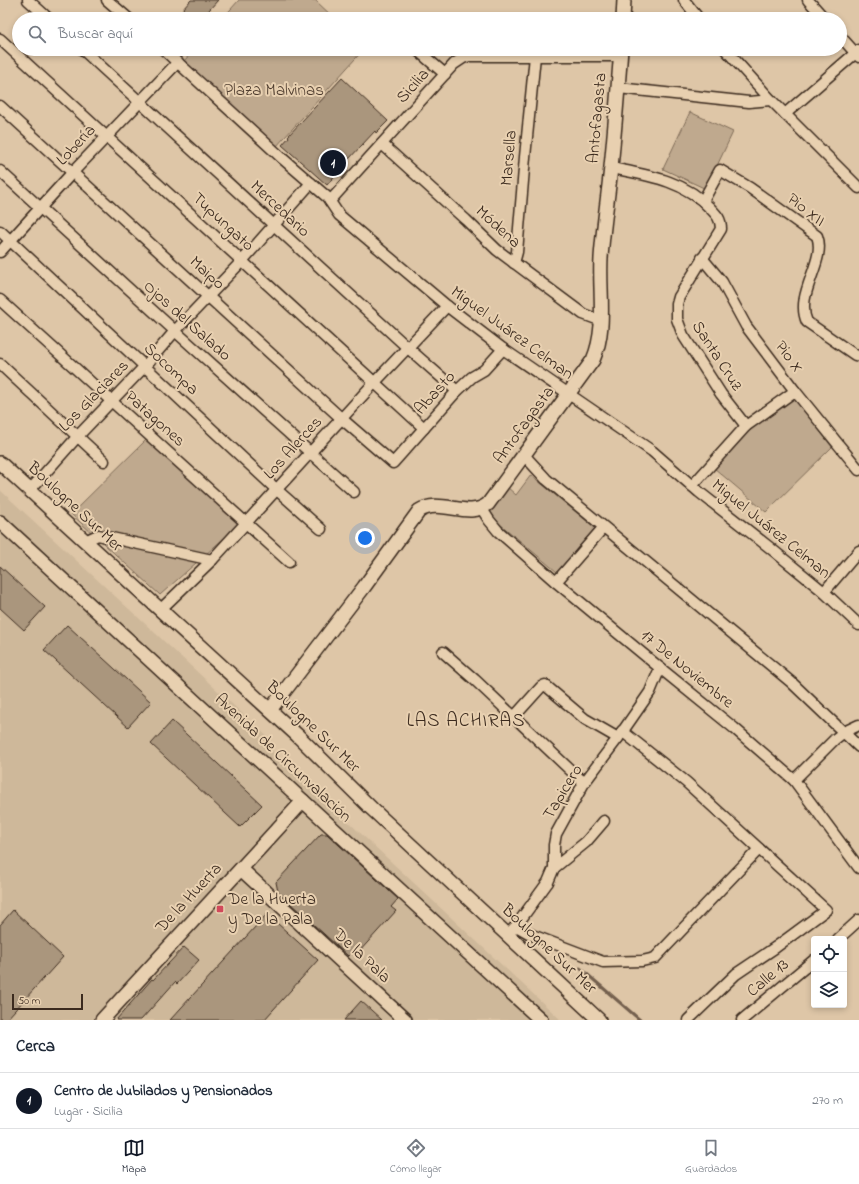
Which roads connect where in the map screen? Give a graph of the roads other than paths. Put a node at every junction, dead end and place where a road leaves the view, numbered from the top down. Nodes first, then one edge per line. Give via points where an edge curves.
1 (28, 0) edge
2 (108, 0) edge
3 (624, 0) edge
4 (684, 0) edge
5 (808, 0) edge
6 (41, 12) edge
7 (121, 12) edge
8 (623, 12) edge
9 (693, 12) edge
10 (819, 12) edge
11 (0, 39) edge
12 (847, 43) edge
13 (12, 50) edge
14 (858, 53) edge
15 (18, 56) edge
16 (90, 56) edge
17 (171, 56) edge
18 (424, 56) edge
19 (535, 56) joint
20 (620, 56) edge
21 (731, 56) edge
22 (178, 62) junction
23 (445, 74) junction
24 (618, 88) junction
25 (771, 100) junction
26 (140, 101) junction
27 (0, 106) edge
28 (785, 114) junction
29 (106, 137) junction
30 (382, 144) junction
31 (611, 168) junction
32 (0, 171) edge
33 (72, 172) junction
34 (311, 183) junction
35 (859, 188) edge
36 (330, 200) junction
37 (703, 201) junction
38 (40, 208) junction
39 (273, 224) junction
40 (0, 231) edge
41 (11, 240) junction
42 (0, 252) edge
43 (702, 258) junction
44 (242, 261) junction
45 (514, 263) junction
46 (208, 296) junction
47 (0, 300) edge
48 (448, 306) junction
49 (602, 321) junction
50 (175, 331) junction
51 (408, 348) junction
52 (503, 349) junction
53 (859, 356) edge
54 (0, 364) edge
55 (145, 366) junction
56 (375, 382) junction
57 (457, 391) junction
58 (795, 391) junction
59 (568, 394) junction
60 (111, 401) junction
61 (342, 419) junction
62 (746, 426) junction
63 (424, 428) junction
64 (78, 436) junction
65 (310, 454) junction
66 (524, 455) junction
67 (104, 461) dead end
68 (0, 463) edge
69 (393, 463) joint
70 (859, 470) edge
71 (692, 486) junction
72 (30, 490) junction
73 (277, 490) junction
74 (354, 492) dead end
75 (482, 509) junction
76 (0, 522) edge
77 (247, 522) junction
78 (603, 528) junction
79 (321, 529) dead end
80 (85, 541) junction
81 (859, 551) edge
82 (212, 560) junction
83 (289, 562) dead end
84 (556, 582) junction
85 (824, 592) junction
86 (160, 610) junction
87 (859, 625) edge
88 (442, 652) dead end
89 (660, 668) junction
90 (270, 710) junction
91 (513, 718) junction
92 (859, 725) edge
93 (844, 732) junction
94 (620, 735) junction
95 (859, 746) edge
96 (794, 780) junction
97 (584, 783) junction
98 (303, 801) junction
99 (604, 821) dead end
100 (759, 849) junction
101 (554, 868) junction
102 (859, 868) edge
103 (241, 869) junction
104 (859, 920) edge
105 (511, 930) junction
106 (841, 936) edge
107 (811, 962) edge
108 (102, 1020) edge
109 (405, 1020) edge
110 (541, 1020) edge
111 (598, 1020) edge
112 (688, 1020) edge
113 (742, 1020) edge

1 - 6 street
2 - 7 street
3 - 8 street
4 - 9 street
5 - 10 street
11 - 13 street, Tupungato
12 - 14 street
14 - 28 street
15 - 29 street, Tupungato
16 - 26 street, Mercedario
17 - 22 street, Miguel Juárez Celman
18 - 23 street
19 - 23 street, Sicilia via 468,56 458,60
19 - 45 street, Marsella
20 - 24 street, Antofagasta
21 - 25 street
22 - 26 street, Lobería
22 - 34 street, Miguel Juárez Celman
23 - 30 street, Sicilia
24 - 25 street via 749,102
24 - 31 street, Antofagasta
25 - 28 street
26 - 29 street, Lobería
26 - 39 street, Mercedario
27 - 33 street, Maipo
28 - 35 street
29 - 33 street, Lobería
29 - 44 street, Tupungato
30 - 36 street, Sicilia
30 - 45 street, Módena
31 - 37 street, Santa Cruz via 670,182 697,195
31 - 49 street, Antofagasta via 601,259
32 - 38 street, Ojos del Salado
33 - 38 street, Lobería
33 - 46 street, Maipo
34 - 36 street, Miguel Juárez Celman
34 - 39 street, Los Glaciares
36 - 48 street, Miguel Juárez Celman via 339,215
37 - 43 street, Santa Cruz via 719,218 721,229
37 - 53 street, Pio XII via 720,170 817,236 819,252 806,294 805,318 807,322
38 - 41 street, Lobería
38 - 50 street, Ojos del Salado
39 - 44 street, Los Glaciares
39 - 51 street, Mercedario
40 - 41 street, Socompa
41 - 42 street, Lobería
41 - 55 street, Socompa
43 - 58 street, Pio X via 722,282 746,326
43 - 62 street, Santa Cruz via 679,297 678,324 721,394
44 - 46 street, Los Glaciares
44 - 56 street, Tupungato
45 - 49 street, Módena via 583,314
46 - 50 street, Los Glaciares
46 - 61 street, Maipo
47 - 60 street, Patagones
48 - 51 street, Los Alerces
48 - 52 street, Miguel Juárez Celman
49 - 59 street, Antofagasta via 599,346 593,360
50 - 55 street, Los Glaciares
50 - 65 street, Ojos del Salado
51 - 56 street, Los Alerces
51 - 57 street, Mercedario
52 - 57 street, Abasto via 484,370
52 - 59 street, Miguel Juárez Celman
54 - 64 street
55 - 60 street, Los Glaciares
55 - 73 street, Socompa
56 - 61 street, Los Alerces
56 - 63 street, Tupungato
57 - 63 street, Abasto
58 - 62 street
58 - 70 street, Pio X
59 - 66 street, Antofagasta
59 - 71 street, Miguel Juárez Celman via 638,441
60 - 64 street, Los Glaciares
60 - 77 street, Patagones
61 - 65 street, Los Alerces
61 - 69 street, Maipo
62 - 71 street
63 - 69 street, Abasto
64 - 67 street
64 - 72 street, Los Glaciares
65 - 73 street, Los Alerces
65 - 74 street, Ojos del Salado
66 - 75 street, Antofagasta
66 - 78 street via 546,479
68 - 72 street, Boulogne Sur Mer
71 - 85 street, Miguel Juárez Celman
72 - 80 street, Boulogne Sur Mer
73 - 77 street, Los Alerces
73 - 79 street, Socompa
75 - 84 street, 17 De Noviembre via 498,531
75 - 90 street via 432,506 419,511
76 - 98 street, Avenida de Circunvalación
77 - 82 street, Los Alerces
77 - 83 street, Patagones
78 - 84 street
78 - 93 street via 791,682
80 - 82 street via 98,535
80 - 86 street, Boulogne Sur Mer
81 - 85 street
82 - 86 street, Los Alerces
84 - 89 street, 17 De Noviembre
85 - 87 street, Miguel Juárez Celman
86 - 90 street, Boulogne Sur Mer
88 - 91 street
89 - 94 street, Tapicero via 650,692
89 - 96 street, 17 De Noviembre
90 - 105 street, Boulogne Sur Mer via 372,809
91 - 94 street via 541,687 545,686 584,719
91 - 97 street
92 - 93 street
93 - 95 street
93 - 96 street
94 - 97 street, Tapicero
94 - 100 street via 686,782
96 - 102 street, 17 De Noviembre
97 - 101 street, Tapicero via 554,839
98 - 103 street, De la Huerta
98 - 110 street, Avenida de Circunvalación
99 - 101 street via 586,842
100 - 105 street via 655,958 649,960 616,963 599,961 532,935
100 - 112 street via 826,910 736,974
101 - 105 street, Tapicero via 543,890
103 - 108 street, De la Huerta
103 - 109 street, De la Pala
104 - 106 street
105 - 111 street, Boulogne Sur Mer
107 - 113 street, Calle 13

